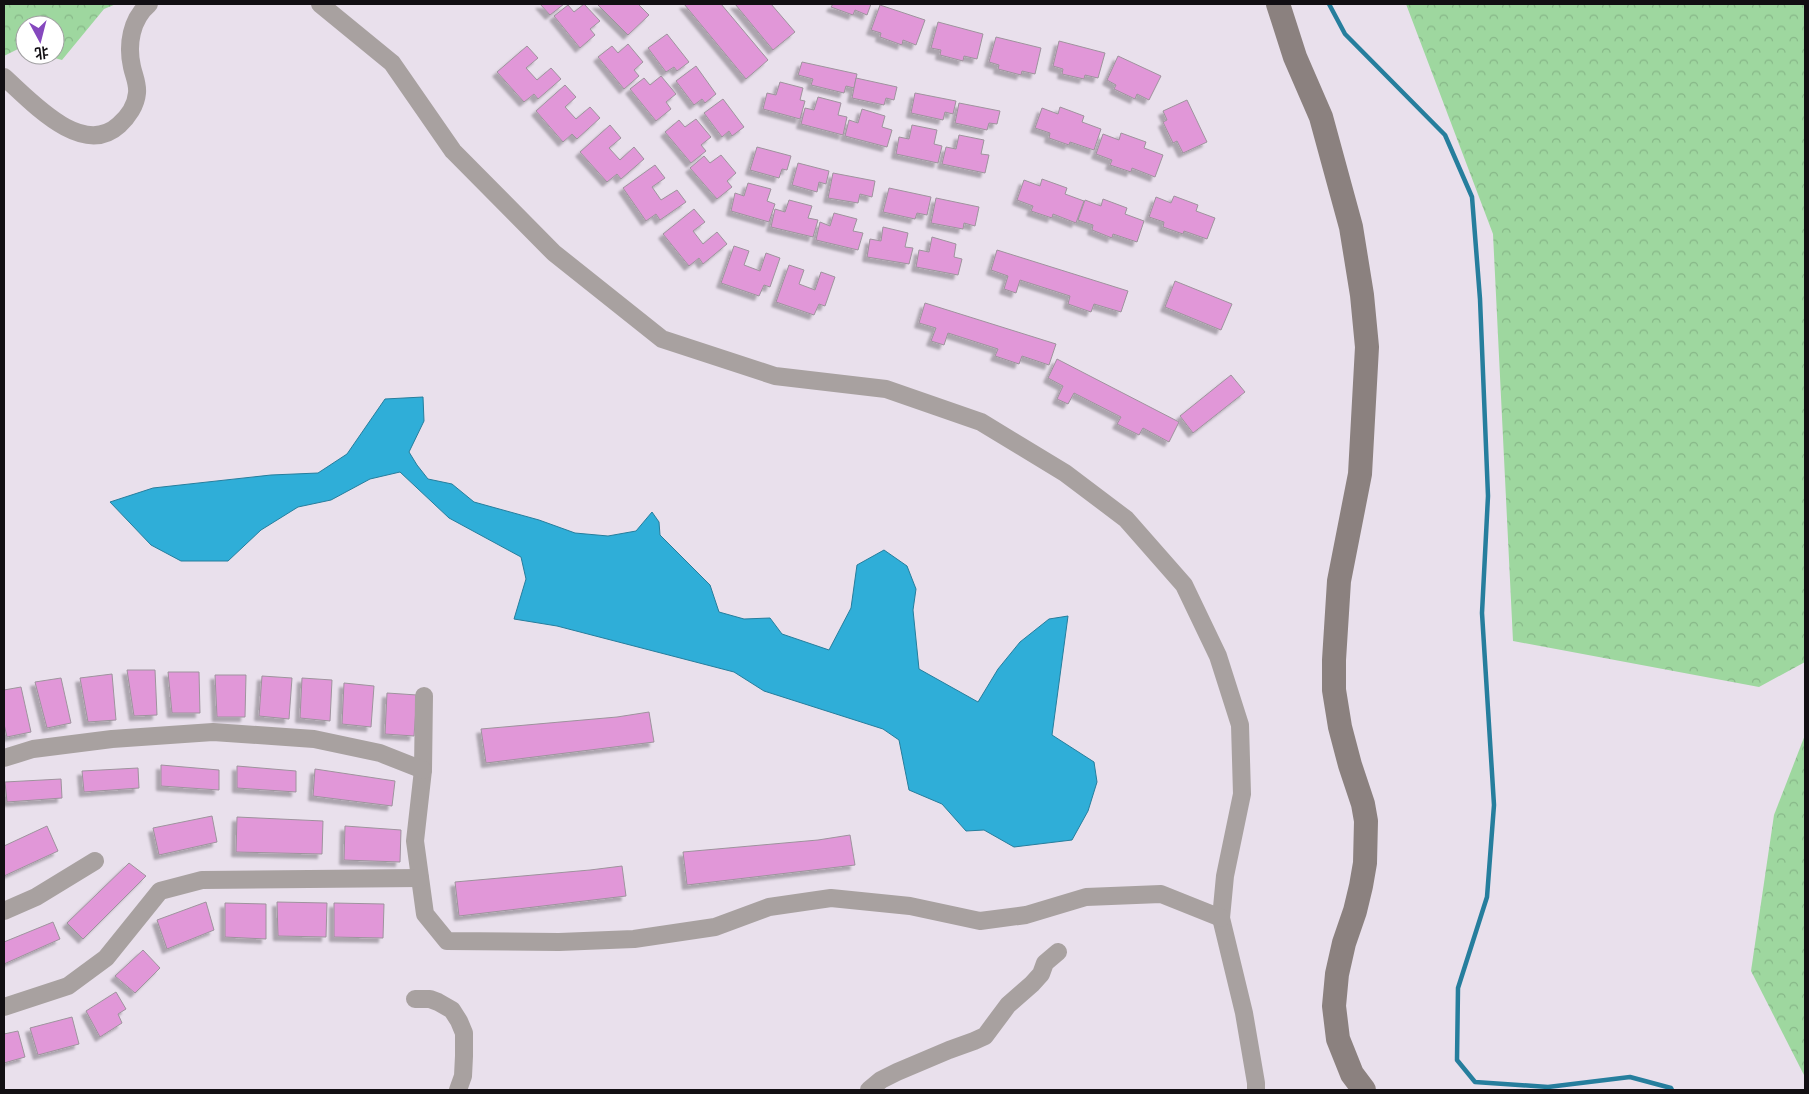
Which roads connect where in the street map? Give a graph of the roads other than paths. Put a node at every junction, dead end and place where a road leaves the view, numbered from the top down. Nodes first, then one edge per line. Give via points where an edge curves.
1 (149, 4) edge
2 (320, 4) edge
3 (1278, 4) edge
4 (4, 77) edge
5 (424, 696) dead end
6 (4, 758) edge
7 (422, 770) junction
8 (94, 861) dead end
9 (420, 878) junction
10 (4, 911) edge
11 (1221, 918) junction
12 (1058, 952) dead end
13 (415, 999) dead end
14 (4, 1007) edge
15 (458, 1090) edge
16 (869, 1090) edge
17 (1256, 1090) edge
18 (1364, 1090) edge

1 - 4 street via 136,19 131,34 137,94 128,115 114,130 93,135 62,127
2 - 11 street via 392,63 453,151 554,252 662,339 775,376 886,389 981,422 1065,473 1126,519 1184,585 1218,656 1240,725 1242,794 1225,876
3 - 18 street via 1295,57 1321,117 1351,227 1367,347 1360,474 1339,581 1334,660 1334,690 1340,727 1366,821 1361,886 1337,974 1334,1006 1338,1039 1352,1074
5 - 7 street
6 - 7 street via 32,749 112,739 213,732 314,740 380,753
7 - 9 street via 415,841
8 - 10 street via 36,897
9 - 11 street via 425,914 447,941 634,939 715,927 770,907 831,898 910,906 980,921 1026,915 1086,897 1161,894
9 - 14 street via 202,880 160,891 106,958 76,981
11 - 17 street via 1244,1013
12 - 16 street via 985,1036 897,1072
13 - 15 street via 438,1002 452,1010 459,1021 464,1033 464,1056

